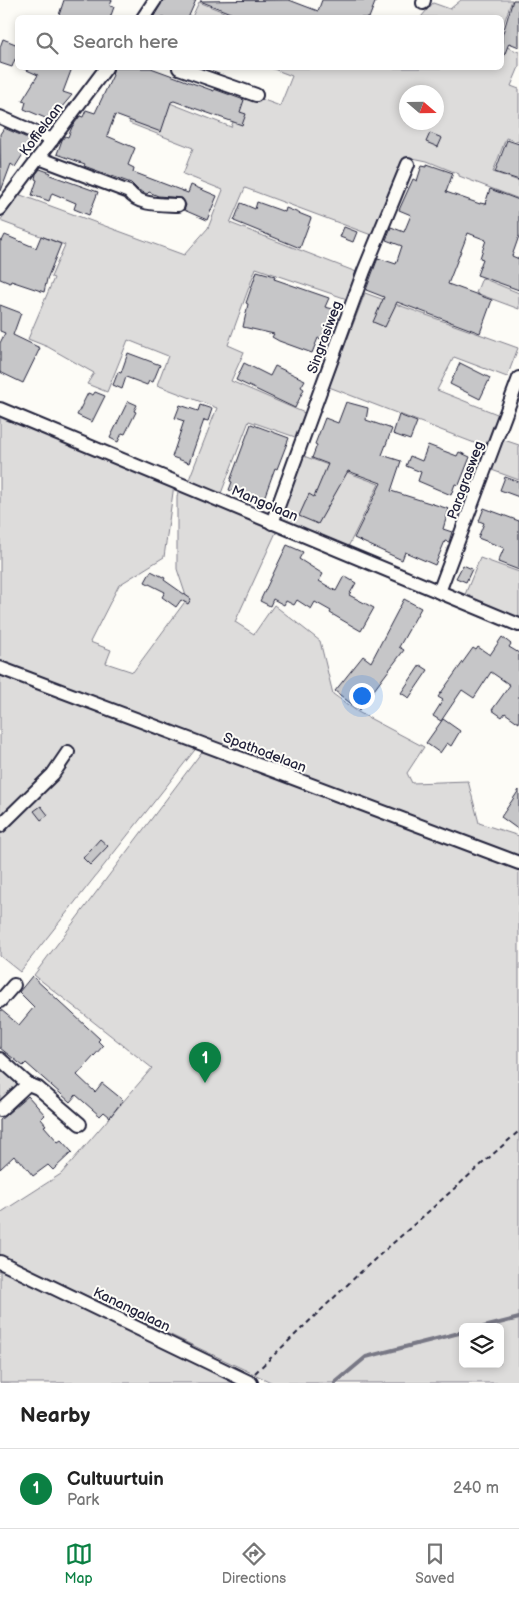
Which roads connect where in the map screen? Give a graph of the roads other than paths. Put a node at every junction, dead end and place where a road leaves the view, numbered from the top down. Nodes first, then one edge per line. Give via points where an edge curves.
1 (155, 0) edge
2 (145, 15) edge
3 (104, 70) edge
4 (185, 70) edge
5 (256, 95) dead end
6 (0, 117) edge
7 (52, 140) junction
8 (38, 158) junction
9 (408, 164) dead end
10 (178, 205) dead end
11 (0, 209) edge
12 (519, 378) edge
13 (0, 409) edge
14 (272, 522) junction
15 (440, 592) junction
16 (519, 625) edge
17 (0, 668) edge
18 (68, 752) dead end
19 (0, 826) edge
20 (519, 863) edge
21 (14, 985) dead end
22 (0, 1001) edge
23 (0, 1059) edge
24 (28, 1084) junction
25 (0, 1110) edge
26 (80, 1124) dead end
27 (0, 1262) edge
28 (249, 1382) edge

1 - 2 street
3 - 7 street, Koffielaan
4 - 5 street
6 - 7 street
7 - 8 street, Koffielaan
8 - 10 street via 129,192 148,203
8 - 11 street, Koffielaan
9 - 14 street, Singrasiweg via 364,271
12 - 15 street, Paragrasweg
13 - 14 street, Mangolaan
14 - 15 street, Mangolaan
15 - 16 street, Mangolaan
17 - 20 street, Spathodelaan
18 - 19 street via 53,774
21 - 22 street
23 - 24 street
24 - 25 street
24 - 26 street via 38,1088
27 - 28 street, Kanangalaan

